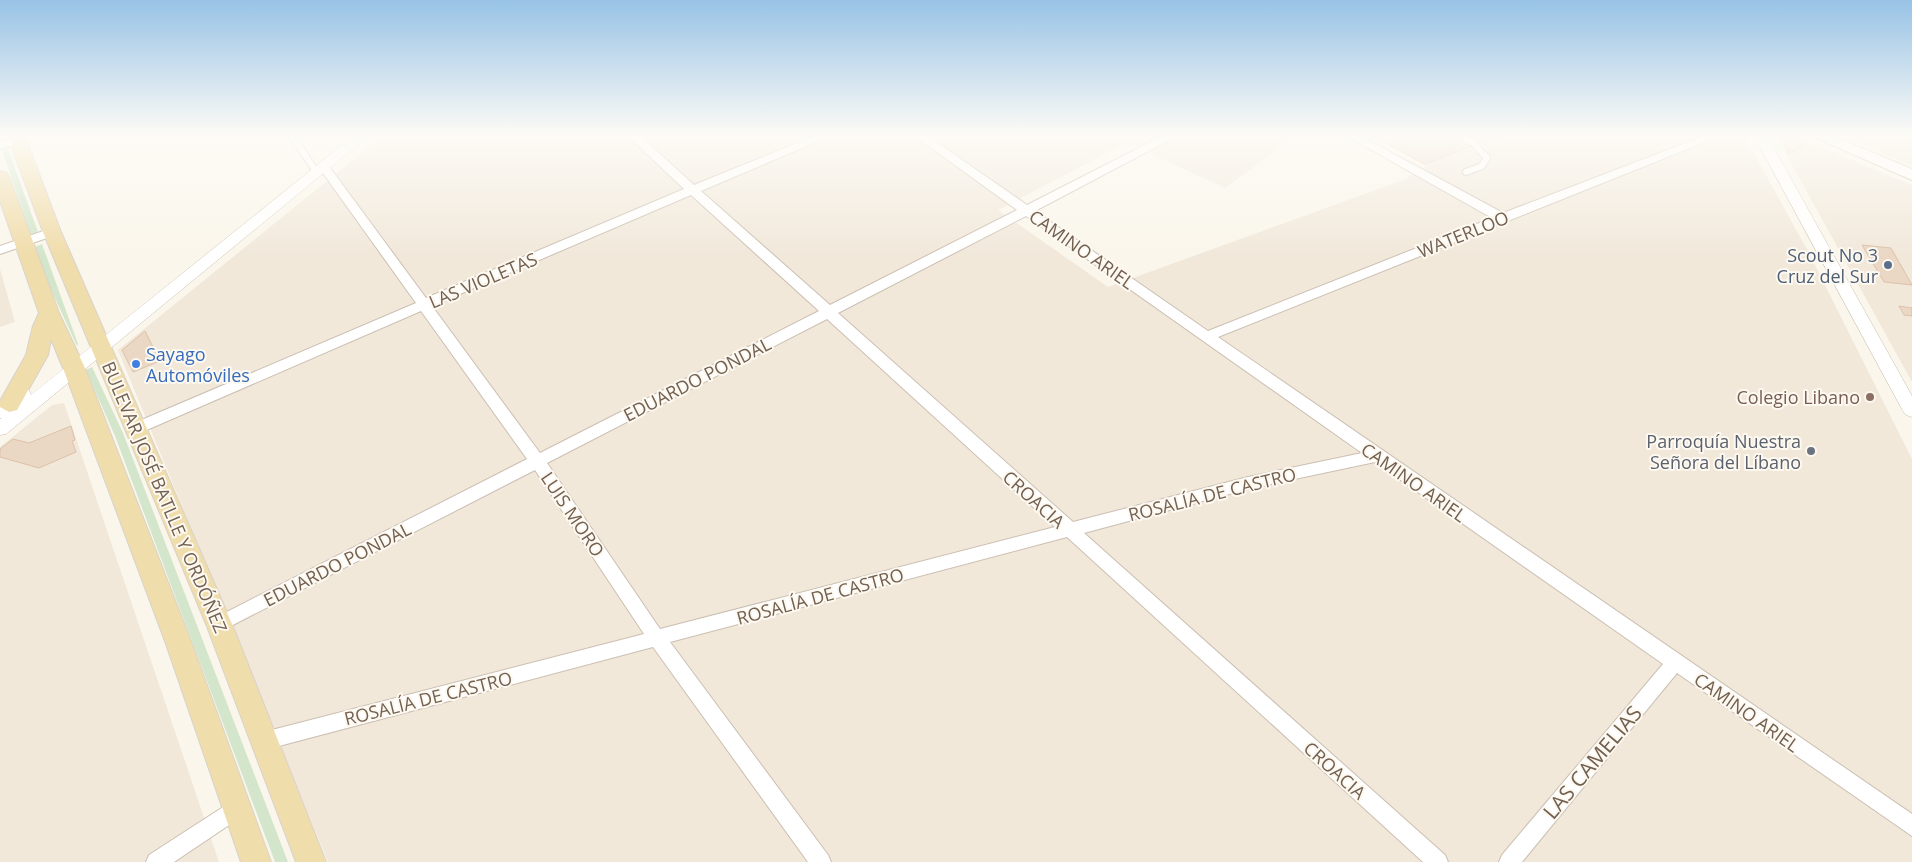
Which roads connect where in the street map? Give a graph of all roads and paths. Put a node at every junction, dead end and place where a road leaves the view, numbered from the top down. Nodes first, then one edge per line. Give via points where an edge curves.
1 (30, 174) edge
2 (316, 174) edge
3 (324, 174) edge
4 (676, 174) edge
5 (732, 174) edge
6 (975, 174) edge
7 (1099, 174) edge
8 (1422, 174) edge
9 (1616, 174) edge
10 (1781, 174) edge
11 (0, 176) edge
12 (693, 190) junction
13 (1028, 211) junction
14 (1502, 218) junction
15 (52, 232) junction
16 (23, 242) junction
17 (0, 250) edge
18 (423, 306) junction
19 (828, 311) junction
20 (49, 313) junction
21 (1208, 336) junction
22 (101, 347) junction
23 (74, 368) junction
24 (4, 408) edge
25 (1912, 411) edge
26 (137, 428) junction
27 (0, 429) edge
28 (1377, 456) junction
29 (538, 462) junction
30 (1068, 530) junction
31 (219, 624) junction
32 (657, 639) junction
33 (1676, 662) junction
34 (264, 741) junction
35 (237, 808) junction
36 (1912, 826) edge
37 (156, 862) edge
38 (256, 862) edge
39 (311, 862) edge
40 (821, 862) edge
41 (1438, 862) edge
42 (1509, 862) edge

1 - 15 main road, BULEVAR JOSÉ BATLLE Y ORDÓÑEZ
2 - 22 street
3 - 18 street, LUIS MORO
4 - 12 street, CROACIA
5 - 12 street, LAS VIOLETAS
6 - 13 street, CAMINO ARIEL
7 - 13 street, EDUARDO PONDAL
8 - 14 street
9 - 14 street, WATERLOO
10 - 25 street
11 - 16 main road, BULEVAR JOSÉ BATLLE Y ORDÓÑEZ
12 - 18 street, LAS VIOLETAS
12 - 19 street, CROACIA
13 - 19 street, EDUARDO PONDAL
13 - 21 street, CAMINO ARIEL
14 - 21 street, WATERLOO
15 - 16 street
15 - 22 main road, BULEVAR JOSÉ BATLLE Y ORDÓÑEZ
16 - 17 street
16 - 20 main road, BULEVAR JOSÉ BATLLE Y ORDÓÑEZ
18 - 26 street, LAS VIOLETAS
18 - 29 street, LUIS MORO
19 - 29 street, EDUARDO PONDAL
19 - 30 street, CROACIA
20 - 23 main road, BULEVAR JOSÉ BATLLE Y ORDÓÑEZ
20 - 24 main road via 43,326 38,355
21 - 28 street, CAMINO ARIEL
22 - 23 street
22 - 26 main road, BULEVAR JOSÉ BATLLE Y ORDÓÑEZ
23 - 24 street via 49,375
23 - 27 street
23 - 35 main road, BULEVAR JOSÉ BATLLE Y ORDÓÑEZ via 179,644
26 - 31 main road, BULEVAR JOSÉ BATLLE Y ORDÓÑEZ
28 - 30 street, ROSALÍA DE CASTRO via 1248,483
28 - 33 street, CAMINO ARIEL
29 - 31 street, EDUARDO PONDAL
29 - 32 street, LUIS MORO
30 - 32 street, ROSALÍA DE CASTRO
30 - 41 street, CROACIA
31 - 34 main road, BULEVAR JOSÉ BATLLE Y ORDÓÑEZ
32 - 34 street, ROSALÍA DE CASTRO
32 - 40 street, LUIS MORO
33 - 36 street, CAMINO ARIEL
33 - 42 street, LAS CAMELIAS
34 - 39 main road, BULEVAR JOSÉ BATLLE Y ORDÓÑEZ
35 - 37 street
35 - 38 main road, BULEVAR JOSÉ BATLLE Y ORDÓÑEZ

